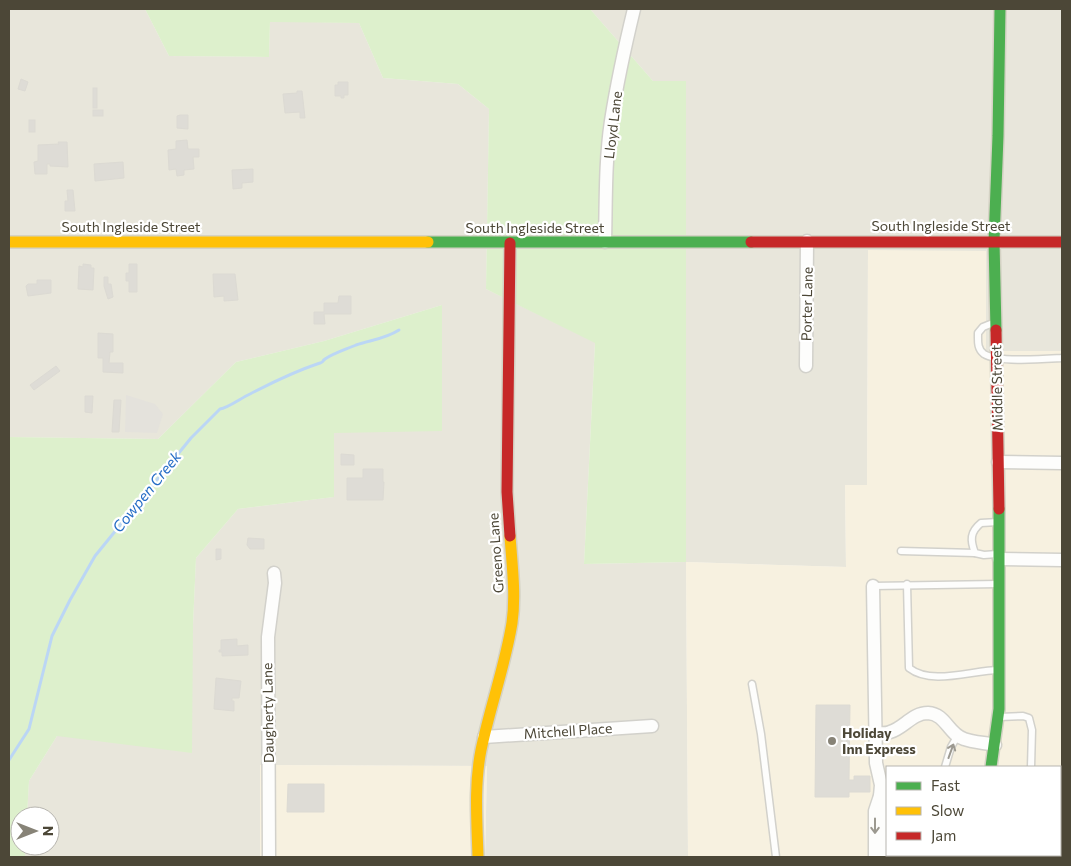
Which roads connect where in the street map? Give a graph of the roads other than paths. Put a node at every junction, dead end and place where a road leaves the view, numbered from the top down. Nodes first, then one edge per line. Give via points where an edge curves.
1 (634, 9) edge
2 (1000, 9) edge
3 (808, 241) junction
4 (994, 241) junction
5 (9, 242) edge
6 (605, 242) junction
7 (1062, 242) edge
8 (510, 243) junction
9 (996, 322) junction
10 (1062, 358) edge
11 (997, 359) junction
12 (806, 366) dead end
13 (998, 462) junction
14 (1062, 463) edge
15 (999, 522) junction
16 (901, 551) dead end
17 (975, 553) junction
18 (999, 556) junction
19 (1062, 560) edge
20 (274, 572) dead end
21 (908, 584) junction
22 (999, 584) junction
23 (873, 586) joint
24 (1000, 670) junction
25 (752, 684) dead end
26 (998, 718) junction
27 (652, 726) dead end
28 (875, 733) junction
29 (958, 735) junction
30 (484, 737) junction
31 (995, 745) junction
32 (945, 766) edge
33 (991, 766) edge
34 (1031, 766) edge
35 (880, 796) junction
36 (886, 814) edge
37 (269, 855) edge
38 (478, 857) edge
39 (776, 857) edge
40 (874, 857) edge
41 (886, 857) edge

1 - 6 street, Lloyd Lane via 611,122
2 - 4 street, Middle Street
3 - 4 street, South Ingleside Street
3 - 6 street, South Ingleside Street
3 - 12 street, Porter Lane
4 - 7 street, South Ingleside Street
4 - 9 street, Middle Street
5 - 8 street, South Ingleside Street
6 - 8 street, South Ingleside Street
8 - 30 street, Greeno Lane via 507,485 514,602 503,666
9 - 11 street, Middle Street
9 - 11 lane via 983,327 978,333 978,346 984,354
10 - 11 lane
11 - 13 street, Middle Street
13 - 14 street
13 - 15 street, Middle Street
15 - 17 lane via 981,523 972,533
15 - 18 street, Middle Street
16 - 17 lane
17 - 18 lane
18 - 19 street
18 - 22 street, Middle Street
20 - 37 street, Daugherty Lane via 268,637
21 - 22 lane
21 - 23 lane
21 - 24 lane via 909,668 917,674 930,676
22 - 24 street, Middle Street
23 - 28 street
24 - 26 street, Middle Street
25 - 39 lane via 762,734
26 - 31 street, Middle Street
26 - 34 lane via 1029,718
27 - 30 street, Mitchell Place
28 - 29 street via 891,732 925,713 937,715
28 - 35 street
29 - 31 street
32 -> 29 lane
30 - 38 street, Greeno Lane via 477,794
31 - 33 street, Middle Street
35 - 36 street
35 -> 40 street via 875,811
36 - 41 street

